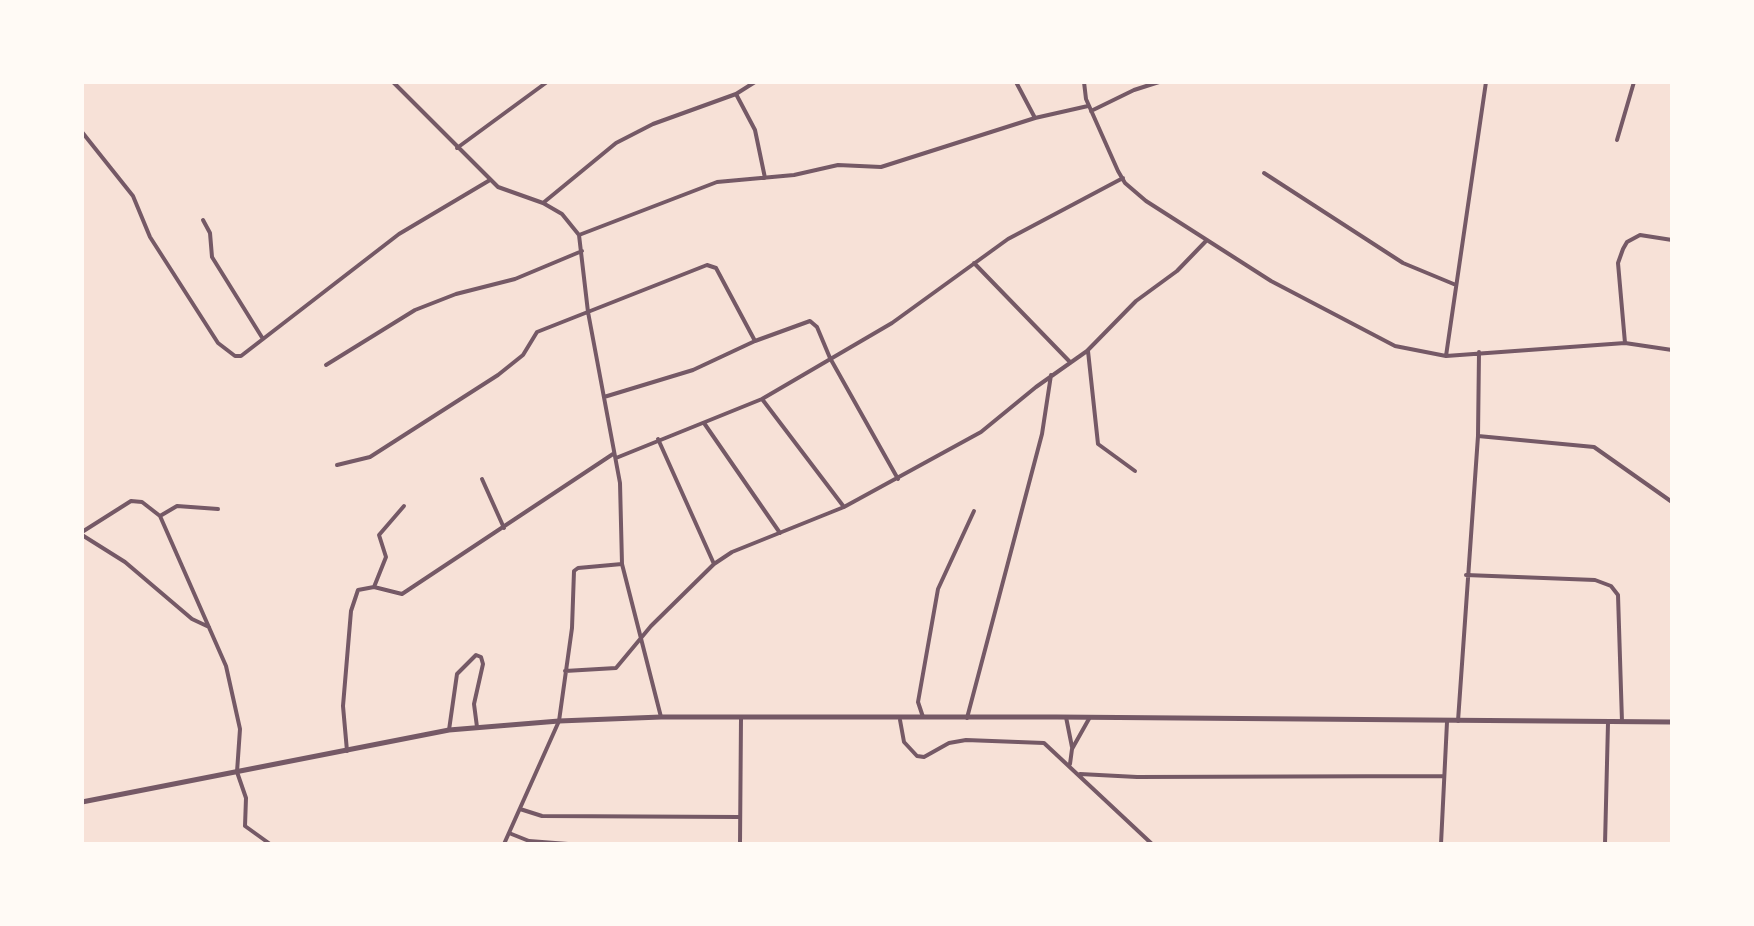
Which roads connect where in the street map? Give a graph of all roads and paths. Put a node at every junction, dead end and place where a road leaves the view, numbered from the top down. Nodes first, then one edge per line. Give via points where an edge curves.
1 (393, 82) edge
2 (547, 82) edge
3 (755, 82) edge
4 (1016, 82) edge
5 (1084, 82) edge
6 (1159, 82) edge
7 (1486, 82) edge
8 (1634, 82) edge
9 (736, 94) junction
10 (1090, 109) junction
11 (1035, 118) junction
12 (82, 132) edge
13 (1617, 140) dead end
14 (457, 148) junction
15 (1264, 173) dead end
16 (765, 178) junction
17 (1123, 178) junction
18 (490, 180) junction
19 (543, 203) junction
20 (203, 220) dead end
21 (579, 235) junction
22 (1672, 240) edge
23 (1206, 241) junction
24 (582, 251) junction
25 (974, 263) junction
26 (1456, 285) junction
27 (588, 312) junction
28 (263, 339) junction
29 (755, 341) junction
30 (1625, 343) junction
31 (1672, 350) edge
32 (1088, 351) junction
33 (1479, 352) junction
34 (1446, 356) junction
35 (830, 358) junction
36 (1070, 362) junction
37 (326, 365) dead end
38 (1051, 375) junction
39 (604, 397) junction
40 (762, 399) junction
41 (704, 423) junction
42 (1478, 436) junction
43 (658, 439) junction
44 (615, 456) junction
45 (337, 465) dead end
46 (1135, 471) dead end
47 (482, 479) dead end
48 (898, 479) junction
49 (1672, 502) edge
50 (404, 506) dead end
51 (844, 507) junction
52 (218, 509) dead end
53 (974, 511) dead end
54 (160, 516) junction
55 (504, 528) junction
56 (82, 533) edge
57 (780, 533) junction
58 (622, 564) junction
59 (714, 564) junction
60 (1466, 575) junction
61 (374, 587) junction
62 (209, 627) junction
63 (642, 639) junction
64 (565, 671) junction
65 (661, 717) junction
66 (1066, 717) junction
67 (1090, 717) junction
68 (741, 718) junction
69 (924, 719) junction
70 (966, 719) junction
71 (900, 720) junction
72 (559, 721) junction
73 (1447, 722) junction
74 (1458, 722) junction
75 (1622, 722) junction
76 (1672, 722) edge
77 (1608, 723) junction
78 (477, 727) junction
79 (449, 730) junction
80 (1072, 749) junction
81 (347, 751) junction
82 (1070, 764) junction
83 (237, 772) junction
84 (1080, 774) junction
85 (1444, 776) junction
86 (82, 802) edge
87 (520, 809) junction
88 (739, 817) junction
89 (509, 833) junction
90 (270, 844) edge
91 (504, 844) edge
92 (568, 844) edge
93 (740, 844) edge
94 (1152, 844) edge
95 (1441, 844) edge
96 (1605, 844) edge

1 - 14 street
2 - 14 street
3 - 9 street
4 - 11 street
5 - 10 street
6 - 10 street
7 - 26 street
8 - 13 street
9 - 16 street via 755,130
9 - 19 street via 616,143
10 - 11 street
10 - 17 street
11 - 16 street via 881,167 838,165
12 - 28 street via 133,196 150,237 218,343 241,356
14 - 18 street
15 - 26 street via 1403,263
16 - 21 street via 702,186
17 - 23 street via 1146,201
17 - 25 street
18 - 19 street via 509,193
18 - 28 street via 399,234
19 - 21 street via 562,214
20 - 28 street via 212,257
21 - 24 street
22 - 30 street via 1640,235 1623,249 1618,263
23 - 32 street
23 - 34 street via 1375,337 1421,354
24 - 27 street
24 - 37 street via 515,279 415,310
25 - 35 street via 892,323
25 - 36 street
26 - 34 street
27 - 29 street via 711,265
27 - 39 street
27 - 45 street via 537,332 523,355 498,375 370,457
29 - 35 street via 810,321
29 - 39 street via 693,370
30 - 31 street
30 - 33 street
32 - 36 street
32 - 46 street via 1098,444
33 - 34 street
33 - 42 street
35 - 40 street
35 - 48 street
36 - 38 street
38 - 48 street via 981,432
38 - 70 street via 1042,434
39 - 44 street
40 - 41 street
40 - 51 street
41 - 43 street
41 - 57 street
42 - 49 street via 1594,447
42 - 60 street
43 - 44 street
43 - 59 street
44 - 55 street
44 - 58 street
47 - 55 street
48 - 51 street
50 - 61 street via 379,535 386,557
51 - 57 street
52 - 54 street via 177,506
53 - 69 street via 938,589 918,702
54 - 56 street via 142,502 131,501
54 - 62 street
55 - 61 street via 402,594
56 - 62 street
57 - 59 street
58 - 63 street
58 - 64 street via 574,571
59 - 63 street
60 - 74 street
60 - 75 street via 1595,580 1611,586 1618,595
61 - 81 street via 358,590 351,611 343,706
62 - 83 street via 237,708
63 - 64 street via 616,668
63 - 65 street
64 - 72 street
65 - 68 street
65 - 72 street
66 - 67 street
66 - 70 street
66 - 80 street
67 - 73 street
67 - 80 street
68 - 71 street
68 - 88 street
69 - 70 street
69 - 71 street
71 - 82 street via 904,742 917,756 966,740 1041,742
72 - 78 street
72 - 87 street
73 - 74 street
73 - 85 street
74 - 77 street
75 - 76 street
75 - 77 street
77 - 96 street
78 - 79 street
78 - 79 street via 474,704 483,664 476,655 457,674
79 - 81 street
80 - 82 street
81 - 83 street
82 - 84 street
83 - 86 street
83 - 90 street via 247,806 245,826
84 - 85 street
84 - 94 street
85 - 95 street
87 - 88 street via 542,816
87 - 89 street
88 - 93 street
89 - 91 street
89 - 92 street via 529,841

